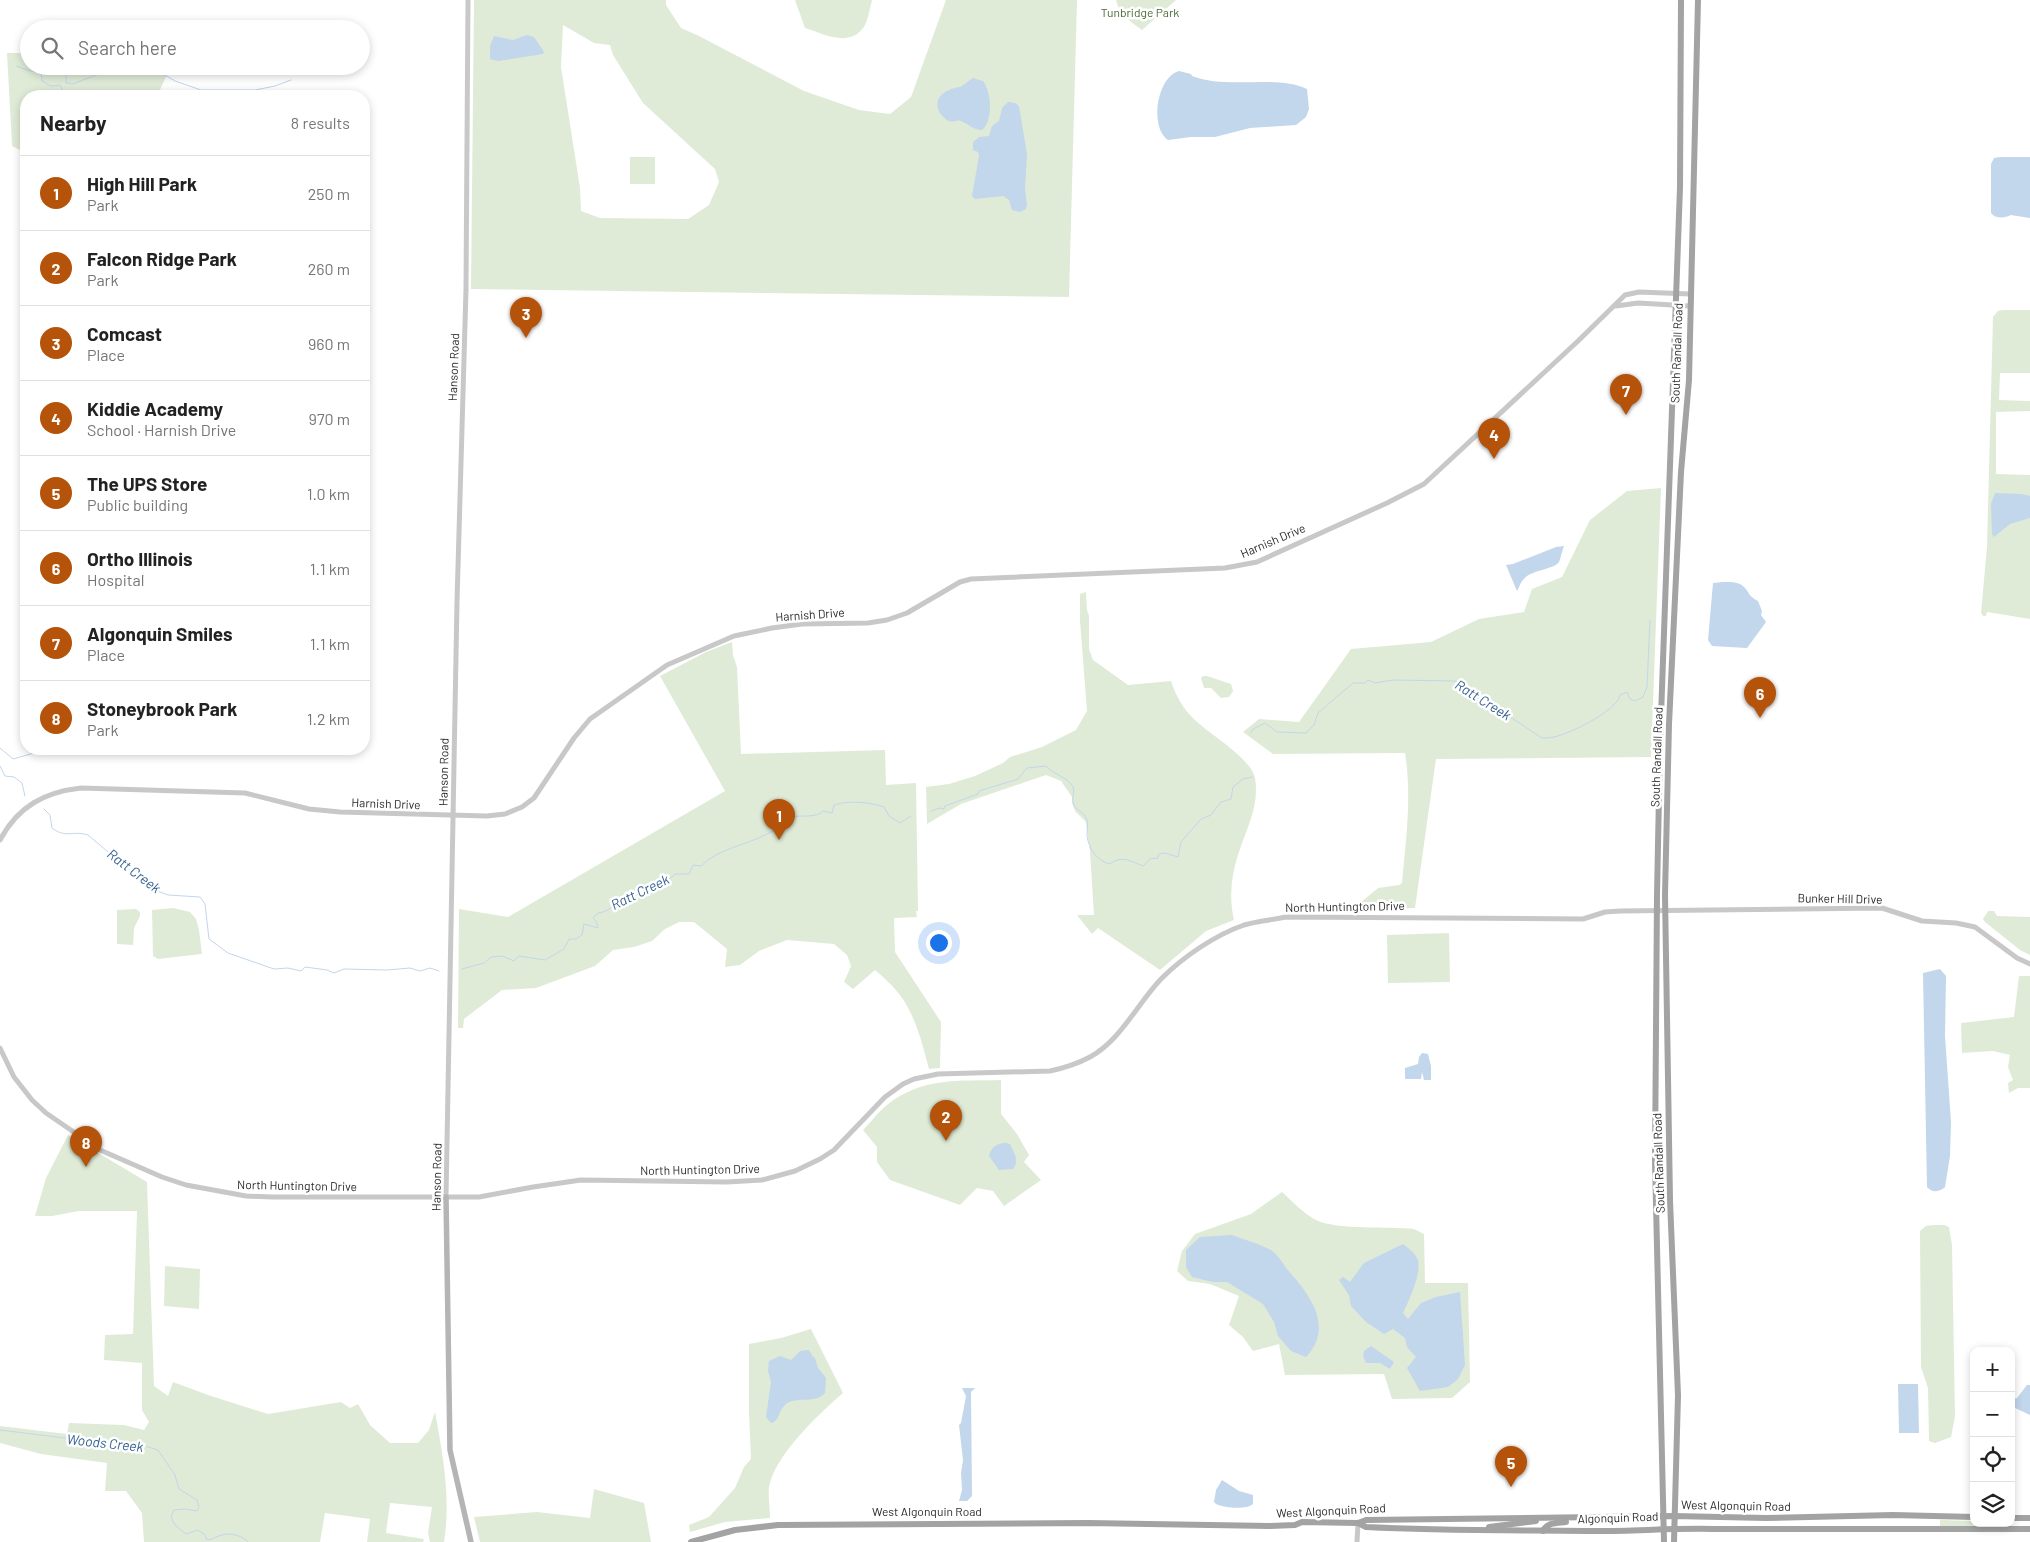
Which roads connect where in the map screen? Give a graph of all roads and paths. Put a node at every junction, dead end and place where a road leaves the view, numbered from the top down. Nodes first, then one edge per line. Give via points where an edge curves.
1 (468, 0) edge
2 (1681, 0) edge
3 (1698, 0) edge
4 (1675, 293) junction
5 (1690, 294) junction
6 (1674, 305) junction
7 (1616, 306) junction
8 (1690, 306) junction
9 (453, 815) junction
10 (0, 840) edge
11 (1657, 910) junction
12 (1665, 910) junction
13 (2030, 964) edge
14 (0, 1048) edge
15 (446, 1198) junction
16 (1664, 1516) junction
17 (1674, 1516) junction
18 (1970, 1517) edge
19 (1544, 1518) junction
20 (1598, 1518) junction
21 (2015, 1518) edge
22 (2030, 1518) edge
23 (1358, 1523) junction
24 (1664, 1528) junction
25 (1674, 1528) junction
26 (2030, 1528) edge
27 (1475, 1531) junction
28 (1543, 1531) junction
29 (471, 1542) edge
30 (691, 1542) edge
31 (1358, 1542) edge
32 (1664, 1542) edge
33 (1674, 1542) edge

1 - 9 street, Hanson Road via 466,289
2 - 4 main road, South Randall Road via 1680,187
3 - 5 main road, South Randall Road
4 - 5 street, Harnish Drive
4 - 6 main road, South Randall Road
4 - 7 street, Harnish Drive via 1631,293
5 - 8 main road, South Randall Road
6 - 7 street
6 - 8 street
6 - 11 main road, South Randall Road
7 - 9 street, Harnish Drive via 1424,484 1257,562 1225,568 971,579 887,620 802,624 734,636 667,666 590,720 574,738 543,787 522,807 496,815
8 - 12 main road, South Randall Road via 1689,380 1669,724
9 - 10 street, Harnish Drive via 322,811 246,793 82,788 56,792 29,804 12,819
9 - 15 street, Hanson Road
11 - 12 street, North Huntington Drive
11 - 15 street, North Huntington Drive via 1605,912 1583,918 1286,917 1244,925 1184,959 1162,979 1114,1037 1091,1057 1050,1071 938,1074 914,1079 885,1097 834,1150 814,1163 779,1177 747,1181 581,1180 488,1197
11 - 16 main road, South Randall Road via 1655,1162
12 - 13 street, Bunker Hill Drive via 1882,908 1922,921 1975,926
12 - 17 main road, South Randall Road via 1670,1200 1678,1395
14 - 15 street, North Huntington Drive via 14,1077 46,1113 100,1150 162,1177 206,1190 246,1196
15 - 29 main road, Hanson Road via 450,1450
16 - 17 main road, West Algonquin Road
16 - 20 main road, West Algonquin Road
16 - 24 main road, South Randall Road
17 - 18 main road, West Algonquin Road
17 - 25 main road, South Randall Road
19 - 20 main road, West Algonquin Road
19 - 23 main road, West Algonquin Road via 1366,1520
19 - 27 main road via 1480,1527
20 - 28 main road via 1550,1524
21 - 22 main road
23 - 27 main road, Algonquin Road via 1366,1527
23 - 30 main road, West Algonquin Road via 1302,1522 1270,1526 778,1524 735,1530
23 - 31 street
24 - 25 main road, Algonquin Road
24 - 28 main road, Algonquin Road
24 - 32 main road, South Randall Road
25 - 26 main road, Algonquin Road
25 - 33 main road, South Randall Road
27 - 28 main road, Algonquin Road

